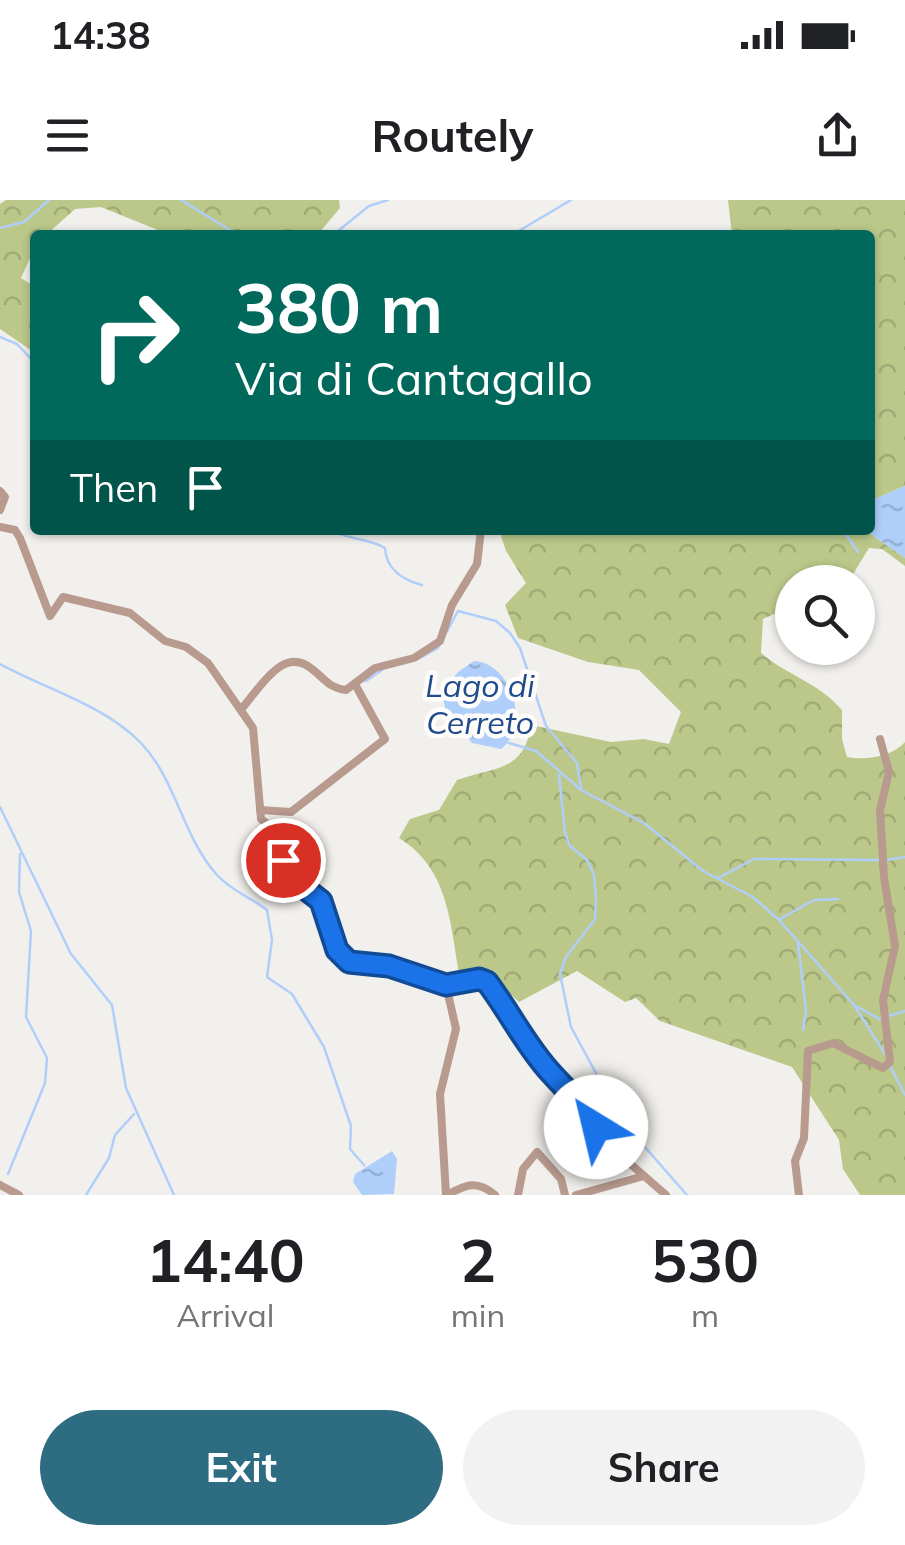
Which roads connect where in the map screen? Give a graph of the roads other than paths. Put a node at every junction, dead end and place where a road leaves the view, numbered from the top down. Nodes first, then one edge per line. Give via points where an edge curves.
1 (0, 491) edge
2 (0, 510) edge
3 (0, 527) edge
4 (480, 535) edge
5 (356, 686) junction
6 (243, 708) junction
7 (880, 739) dead end
8 (260, 810) junction
9 (446, 985) junction
10 (644, 1176) junction
11 (2, 1189) edge
12 (19, 1195) edge
13 (447, 1195) edge
14 (494, 1195) edge
15 (518, 1195) edge
16 (564, 1195) edge
17 (576, 1195) edge
18 (666, 1195) edge
19 (798, 1195) edge

1 - 2 street
3 - 6 street via 20,538 50,616 63,598 130,613 202,658
4 - 5 street via 477,564 440,641 414,658 375,668
5 - 6 street via 334,689 313,669 290,661
5 - 8 street via 385,739 292,812
6 - 8 street via 255,736
7 - 19 street via 889,772 880,810 895,946 883,1000 890,1062 883,1068 834,1044 808,1052 804,1138 795,1161
8 - 9 street via 264,824 294,845 282,868 321,901 342,957
9 - 10 street via 487,982 603,1140
9 - 13 street via 456,1029 440,1094
10 - 17 street
10 - 18 street
11 - 12 street
13 - 14 street via 468,1184
15 - 16 street via 523,1169 536,1152 561,1179

